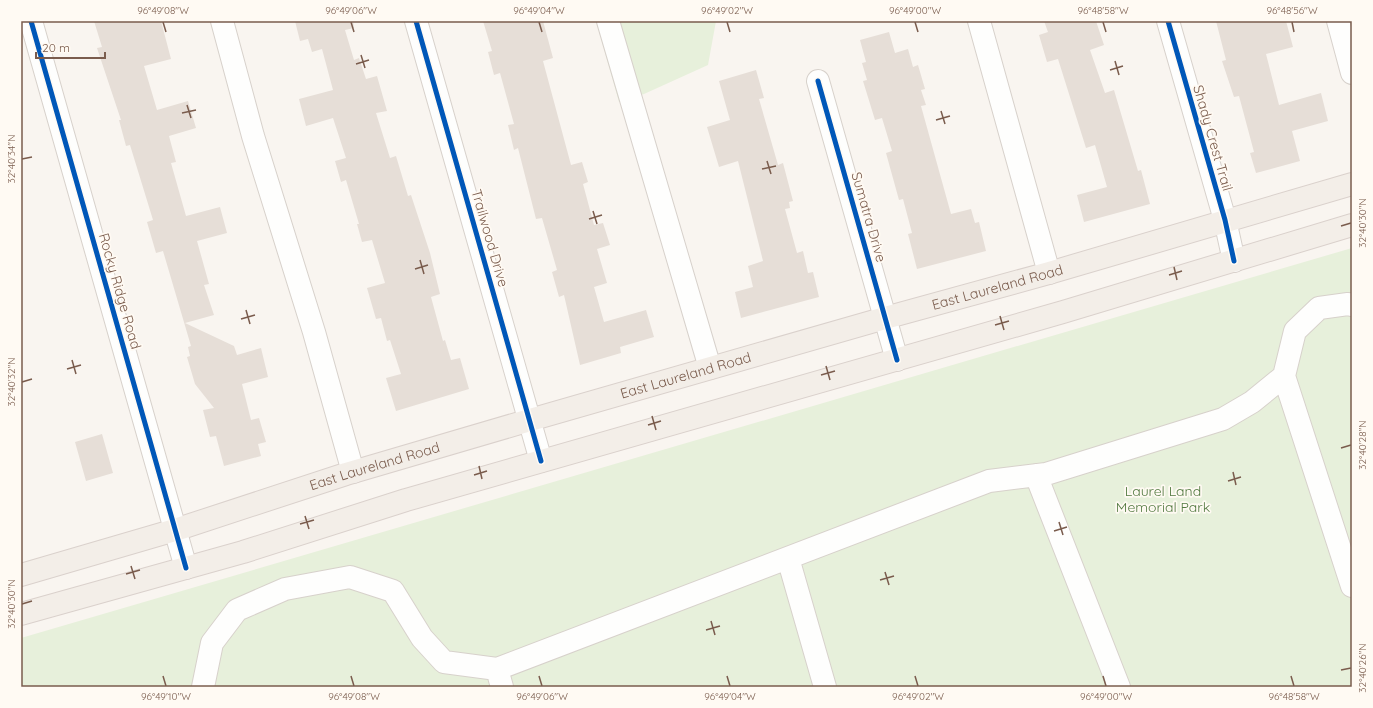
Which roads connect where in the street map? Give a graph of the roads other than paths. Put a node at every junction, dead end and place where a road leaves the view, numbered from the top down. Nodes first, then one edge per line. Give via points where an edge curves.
1 (31, 21) edge
2 (222, 21) edge
3 (416, 21) edge
4 (608, 21) edge
5 (979, 21) edge
6 (1168, 21) edge
7 (1338, 21) edge
8 (29, 45) edge
9 (1352, 73) edge
10 (818, 81) dead end
11 (1352, 184) edge
12 (1225, 220) junction
13 (1352, 225) edge
14 (1234, 261) junction
15 (1050, 273) junction
16 (1352, 305) edge
17 (885, 318) junction
18 (898, 360) junction
19 (710, 368) junction
20 (1284, 376) junction
21 (530, 420) junction
22 (541, 461) junction
23 (353, 472) junction
24 (1036, 475) junction
25 (175, 530) junction
26 (788, 558) junction
27 (186, 568) junction
28 (21, 575) edge
29 (1352, 586) edge
30 (21, 614) edge
31 (500, 678) edge
32 (203, 687) edge
33 (825, 687) edge
34 (1119, 687) edge

1 - 8 street, Rocky Ridge Road
2 - 23 street via 253,136 314,332
3 - 21 street, Trailwood Drive
4 - 19 street
5 - 15 street
6 - 12 street, Shady Crest Trail
7 - 9 street
8 - 25 street, Rocky Ridge Road
10 - 17 street, Sumatra Drive
11 - 12 main road, East Laureland Road
12 - 14 street, Shady Crest Trail
12 - 15 main road, East Laureland Road
13 - 14 main road
14 - 18 main road
15 - 17 main road, East Laureland Road
16 - 20 street via 1319,308 1295,331
17 - 18 street, Sumatra Drive
17 - 19 main road, East Laureland Road
18 - 22 main road
19 - 21 main road, East Laureland Road
20 - 24 street via 1252,402 1223,419
20 - 29 street
21 - 22 street, Trailwood Drive
21 - 23 main road, East Laureland Road
22 - 27 main road
23 - 25 main road, East Laureland Road
24 - 26 street via 989,481
24 - 34 street
25 - 27 street, Rocky Ridge Road
25 - 28 main road, East Laureland Road
26 - 31 street
26 - 33 street
27 - 30 main road
31 - 32 street via 444,662 422,638 393,591 350,577 285,589 237,610 212,643

